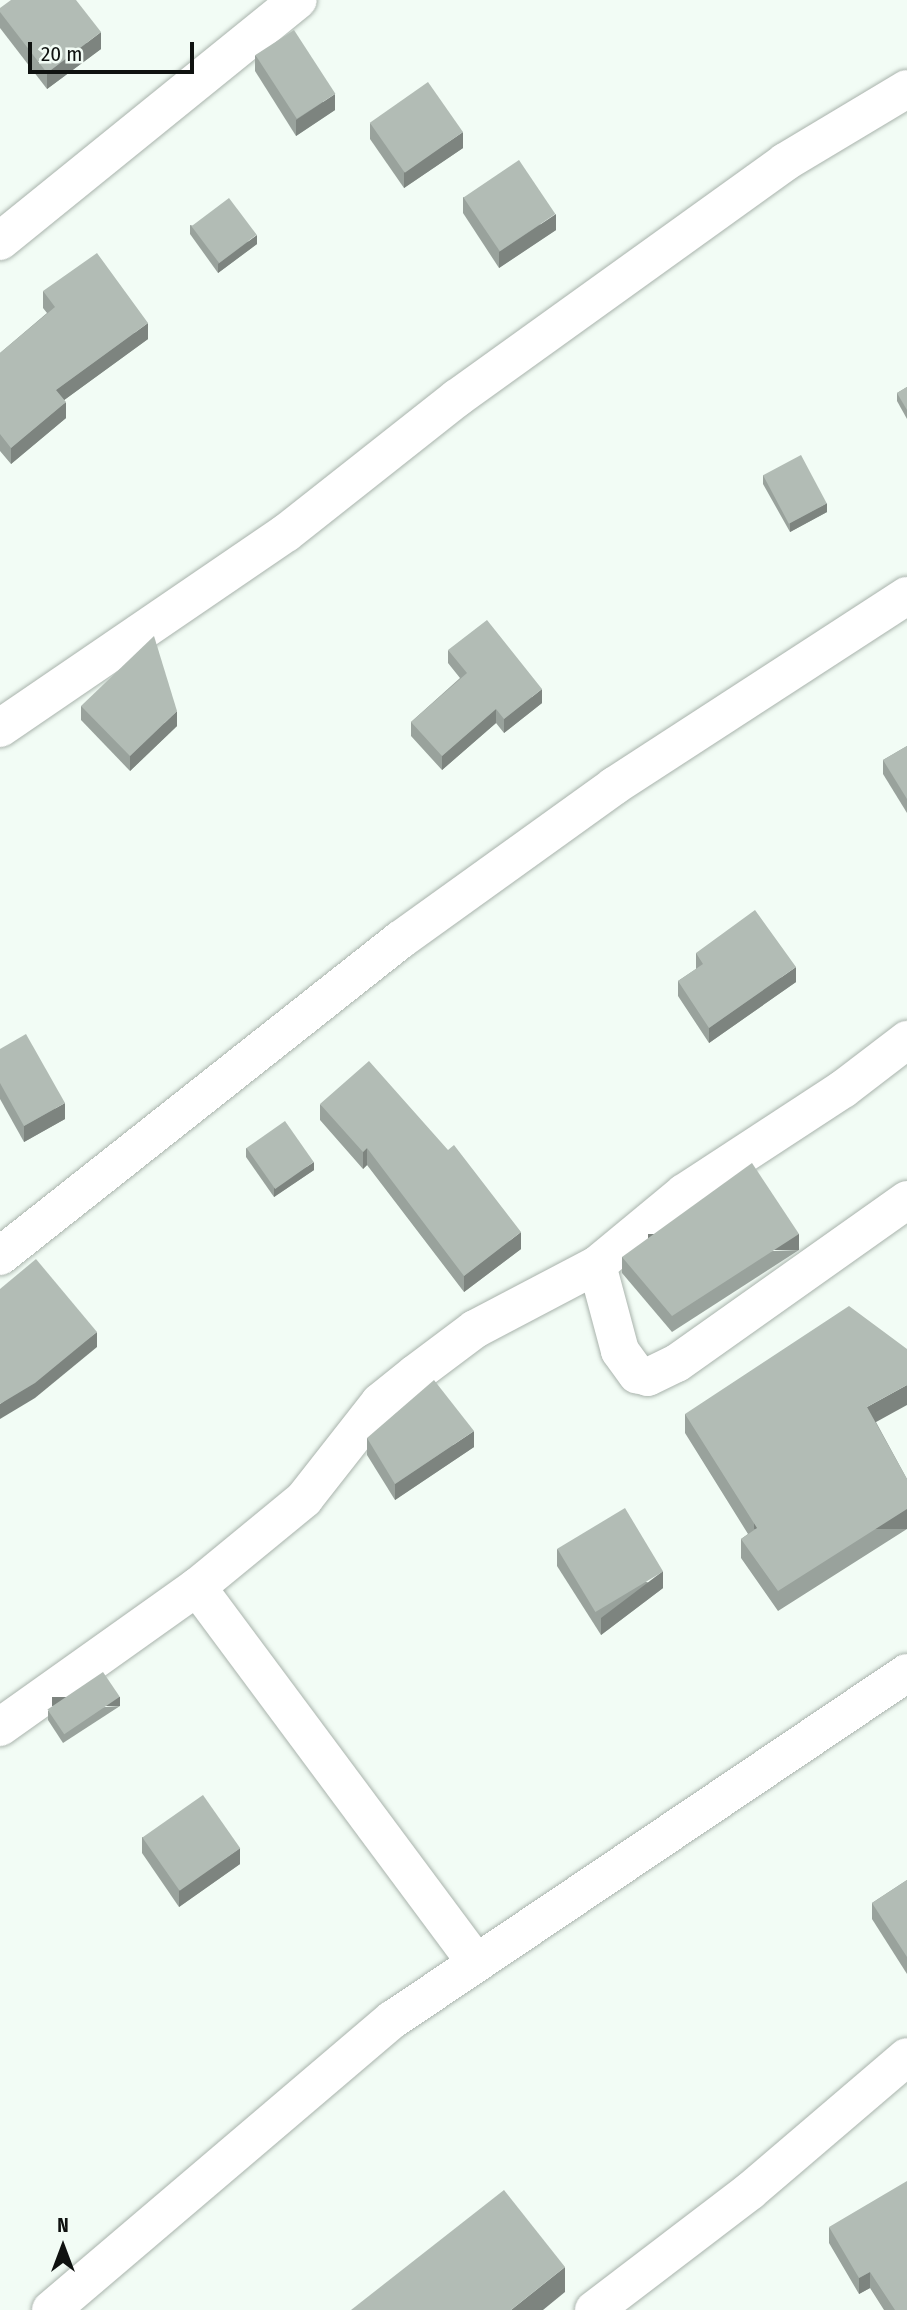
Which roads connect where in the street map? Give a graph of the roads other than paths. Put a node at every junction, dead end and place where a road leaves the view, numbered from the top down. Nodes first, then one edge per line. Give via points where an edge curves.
1 (298, 0) edge
2 (907, 89) edge
3 (0, 241) edge
4 (907, 596) edge
5 (0, 728) edge
6 (907, 1040) edge
7 (907, 1200) edge
8 (0, 1256) edge
9 (597, 1265) junction
10 (197, 1587) junction
11 (907, 1673) edge
12 (0, 1727) edge
13 (475, 1962) junction
14 (907, 2057) edge
15 (51, 2310) edge
16 (594, 2310) edge

1 - 3 street
2 - 5 street via 785,162 457,398 286,533
4 - 8 street via 614,786 412,932
6 - 9 street via 843,1089 684,1194
7 - 9 street via 677,1363 649,1377 636,1374 620,1351
9 - 10 street via 475,1329 380,1402 304,1499
10 - 12 street
10 - 13 street
11 - 13 street
13 - 15 street via 392,2021
14 - 16 street via 750,2191

